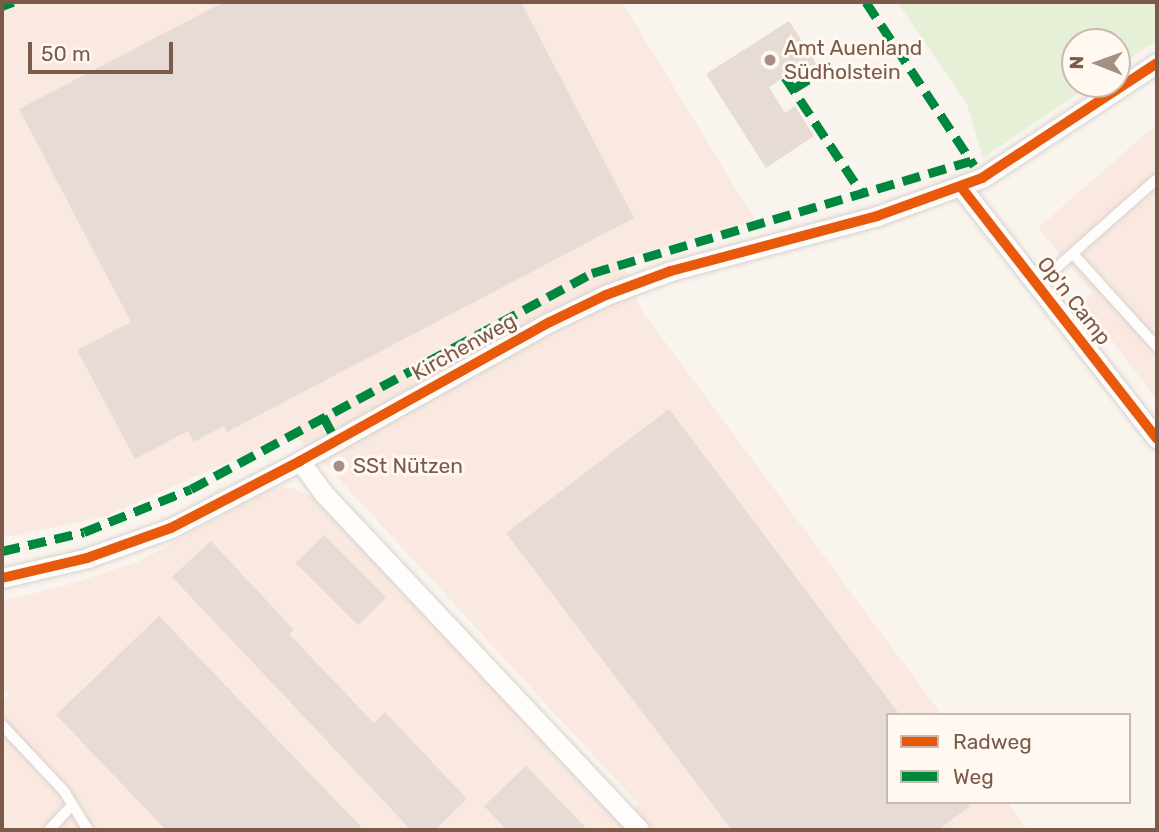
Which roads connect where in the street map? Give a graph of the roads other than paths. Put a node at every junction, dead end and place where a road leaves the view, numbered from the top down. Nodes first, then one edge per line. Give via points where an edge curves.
1 (1157, 63) edge
2 (1157, 179) edge
3 (961, 187) junction
4 (1074, 255) junction
5 (1037, 285) junction
6 (1157, 347) edge
7 (1157, 439) edge
8 (300, 461) junction
9 (2, 578) edge
10 (2, 725) edge
11 (72, 806) junction
12 (49, 830) edge
13 (88, 830) edge
14 (639, 830) edge

1 - 3 street, Kirchenweg via 982,178
2 - 4 lane
3 - 5 street, Op'n Camp
3 - 8 street, Kirchenweg via 877,216 671,271 606,295
4 - 5 lane
4 - 6 lane
5 - 7 street, Op'n Camp
8 - 9 street, Kirchenweg via 136,543
8 - 14 street via 324,494
10 - 11 lane
11 - 12 lane
11 - 13 lane

